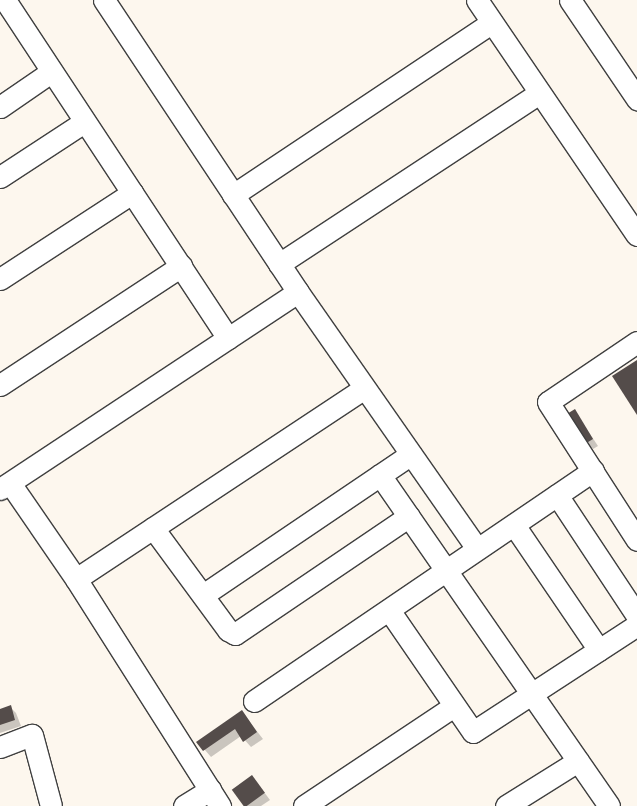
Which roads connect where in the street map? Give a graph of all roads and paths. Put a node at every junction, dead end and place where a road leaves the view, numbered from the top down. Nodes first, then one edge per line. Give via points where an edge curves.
1 (5, 0) edge
2 (104, 0) edge
3 (477, 0) edge
4 (570, 0) edge
5 (492, 22) junction
6 (51, 72) junction
7 (631, 77) edge
8 (538, 92) junction
9 (637, 99) edge
10 (0, 108) edge
11 (84, 122) junction
12 (0, 178) edge
13 (132, 193) junction
14 (233, 195) junction
15 (637, 235) edge
16 (279, 264) junction
17 (180, 266) junction
18 (0, 279) edge
19 (298, 292) junction
20 (228, 338) junction
21 (637, 342) edge
22 (0, 385) edge
23 (365, 388) junction
24 (411, 454) junction
25 (593, 471) junction
26 (380, 475) junction
27 (5, 486) edge
28 (557, 495) junction
29 (409, 516) junction
30 (514, 525) junction
31 (154, 528) junction
32 (637, 540) edge
33 (478, 549) junction
34 (446, 571) junction
35 (76, 579) junction
36 (203, 595) junction
37 (389, 610) junction
38 (637, 616) edge
39 (637, 625) edge
40 (599, 650) junction
41 (532, 694) junction
42 (254, 701) dead end
43 (454, 706) junction
44 (0, 747) edge
45 (578, 761) junction
46 (215, 798) edge
47 (516, 803) edge
48 (308, 805) edge
49 (51, 806) edge
50 (184, 806) edge
51 (610, 806) edge

1 - 6 street
2 - 14 street
3 - 5 street
4 - 7 street
5 - 8 street
5 - 14 street
6 - 10 street
6 - 11 street
7 - 9 street
8 - 15 street
8 - 16 street
11 - 12 street
11 - 13 street
13 - 17 street
13 - 18 street
14 - 16 street
16 - 19 street
17 - 20 street
17 - 22 street
19 - 20 street
19 - 23 street
20 - 27 street
21 - 25 street via 548,402
23 - 24 street
23 - 31 street
24 - 26 street
24 - 33 street
25 - 28 street
25 - 32 street
26 - 29 street
26 - 36 street
27 - 35 street
28 - 30 street
28 - 38 street
29 - 34 street
29 - 36 street via 247,629 235,634 228,630
30 - 33 street
30 - 40 street
31 - 35 street
31 - 36 street
33 - 34 street
34 - 37 street
34 - 41 street
35 - 46 street
37 - 42 street
37 - 43 street
39 - 40 street
40 - 41 street
41 - 43 street via 473,732
41 - 45 street
43 - 48 street
44 - 49 street via 32,735
45 - 47 street
45 - 51 street
46 - 50 street

